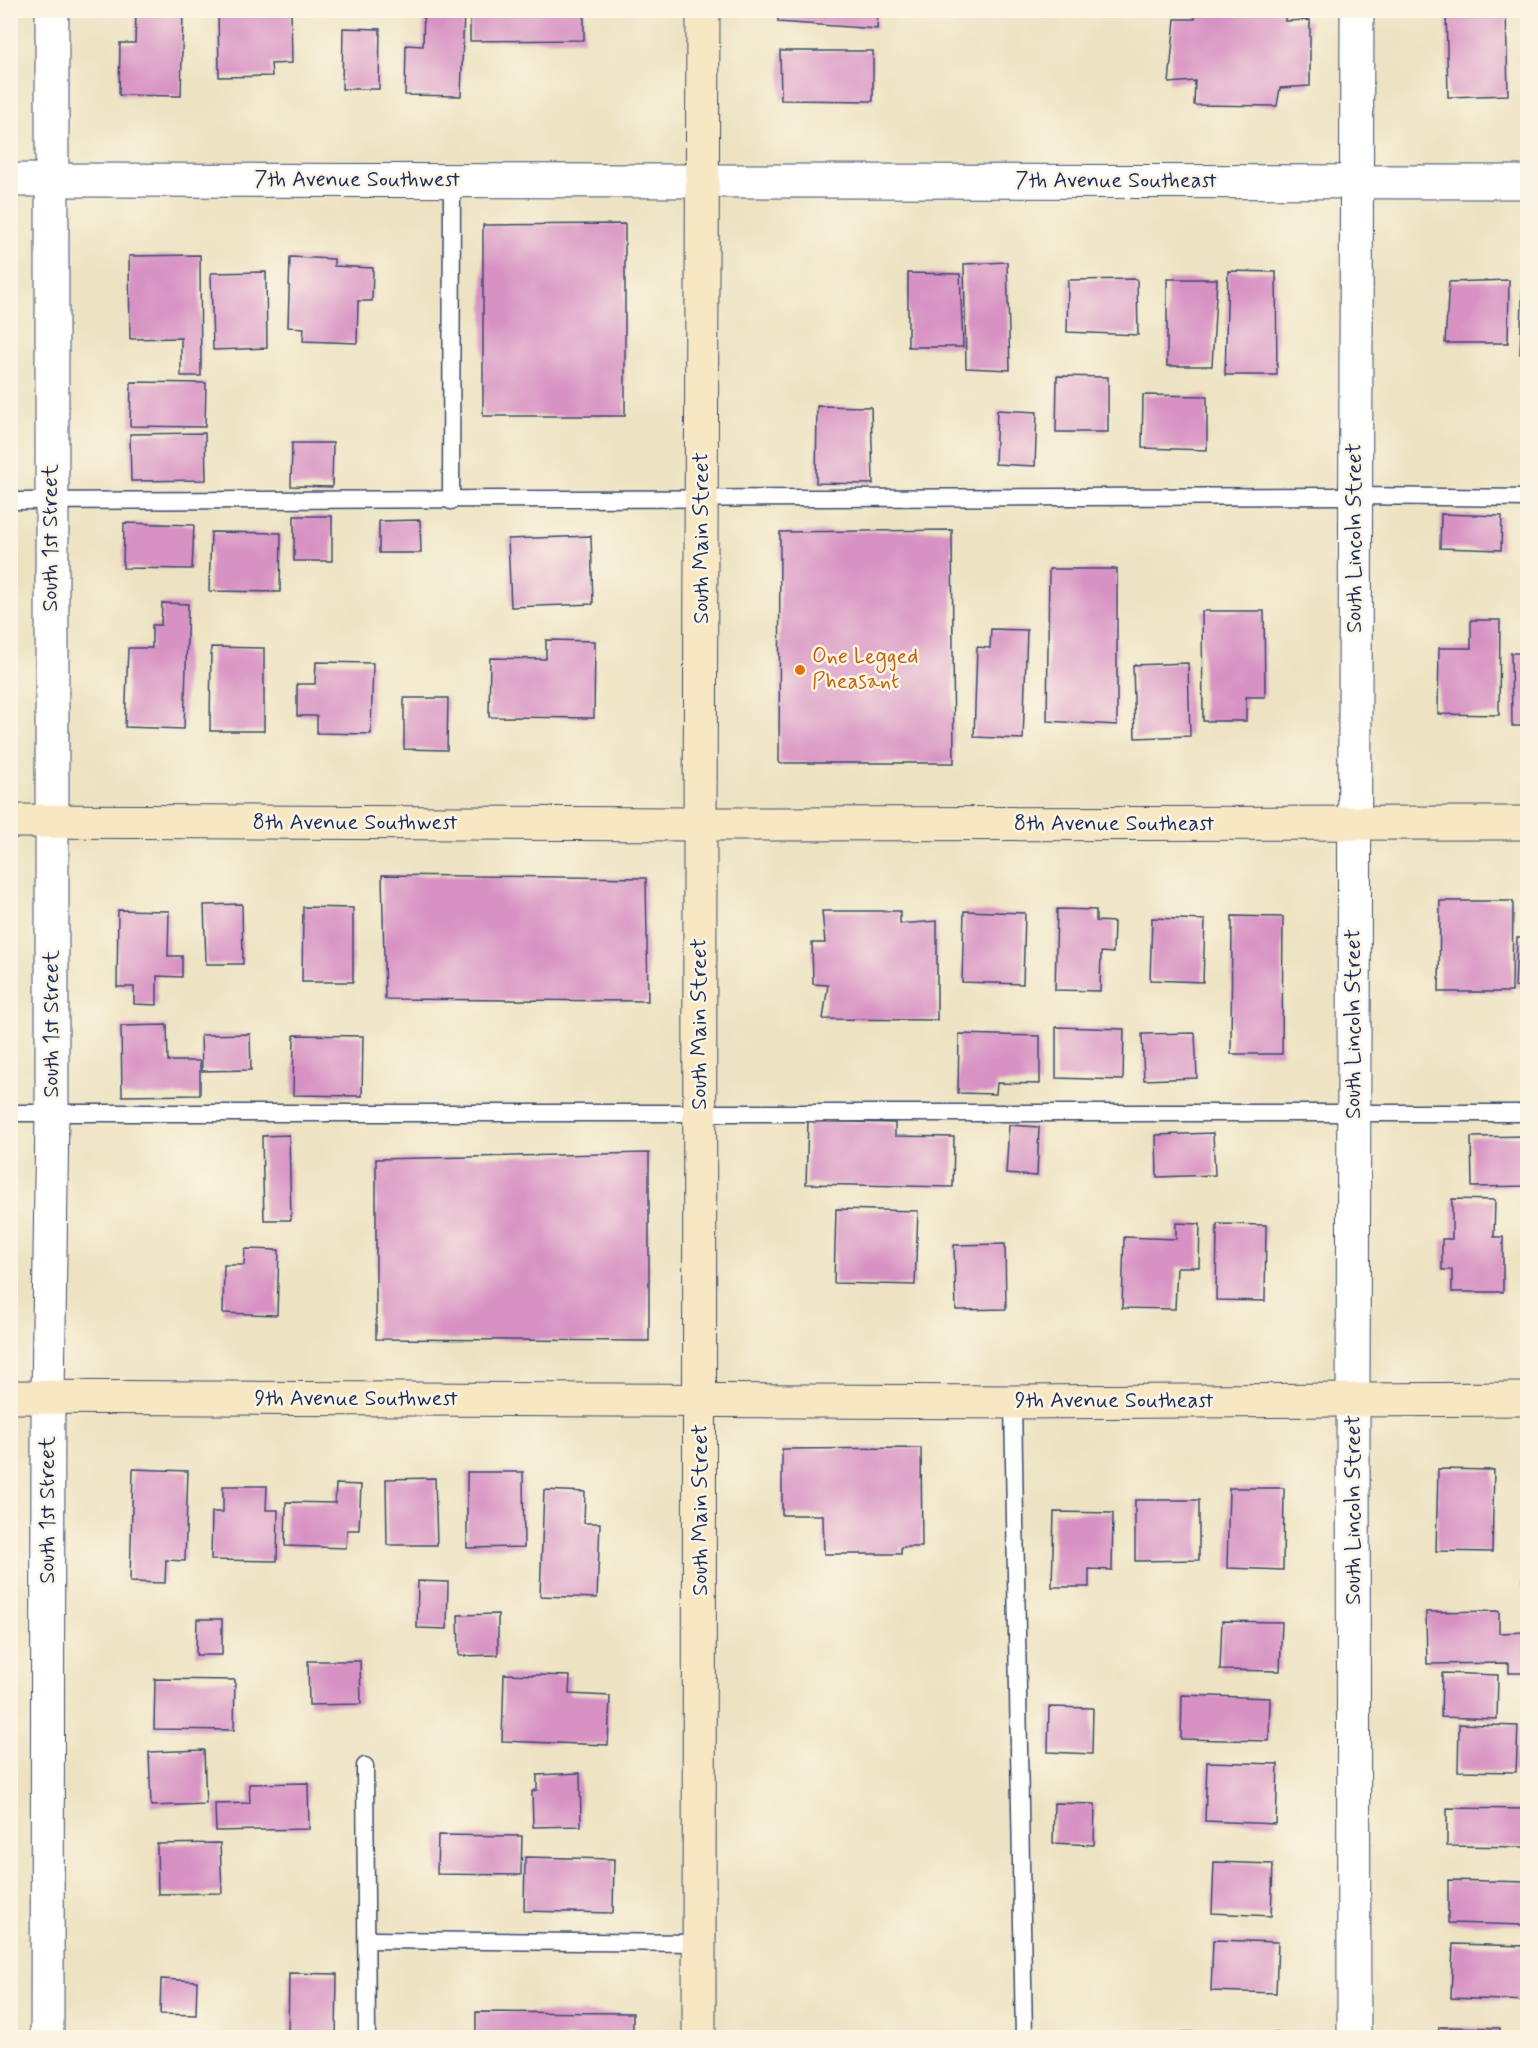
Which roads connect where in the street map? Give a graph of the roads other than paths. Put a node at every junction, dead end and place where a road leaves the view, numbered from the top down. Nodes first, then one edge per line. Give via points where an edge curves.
1 (52, 10) edge
2 (703, 10) edge
3 (1357, 10) edge
4 (10, 180) edge
5 (52, 180) junction
6 (452, 180) junction
7 (704, 180) junction
8 (1357, 182) junction
9 (1527, 182) edge
10 (1356, 496) junction
11 (1527, 498) edge
12 (702, 500) junction
13 (10, 501) edge
14 (51, 501) junction
15 (451, 501) junction
16 (10, 821) edge
17 (51, 821) junction
18 (1354, 823) junction
19 (1527, 823) edge
20 (700, 824) junction
21 (700, 1112) junction
22 (10, 1113) edge
23 (52, 1113) junction
24 (1527, 1113) edge
25 (1354, 1114) junction
26 (10, 1397) edge
27 (48, 1397) junction
28 (1353, 1399) junction
29 (1527, 1399) edge
30 (701, 1400) junction
31 (1013, 1402) junction
32 (365, 1766) dead end
33 (368, 1940) junction
34 (700, 1943) junction
35 (47, 2037) edge
36 (367, 2037) edge
37 (699, 2037) edge
38 (1024, 2037) edge
39 (1354, 2037) edge

1 - 5 street, South 1st Street
2 - 7 street, South Main Street
3 - 8 street, South Lincoln Street
4 - 5 street, 7th Avenue Southwest
5 - 6 street, 7th Avenue Southwest
5 - 14 street, South 1st Street
6 - 7 street, 7th Avenue Southwest
6 - 15 lane
7 - 8 street, 7th Avenue Southeast
7 - 12 street, South Main Street
8 - 9 street, 7th Avenue Southeast
8 - 10 street, South Lincoln Street
10 - 11 lane
10 - 12 lane
10 - 18 street, South Lincoln Street
12 - 15 lane
12 - 20 street, South Main Street
13 - 14 lane
14 - 15 lane
14 - 17 street, South 1st Street
16 - 17 street, 8th Avenue Southwest
17 - 20 street, 8th Avenue Southwest
17 - 23 street, South 1st Street
18 - 19 street, 8th Avenue Southeast
18 - 20 street, 8th Avenue Southeast
18 - 25 street, South Lincoln Street
20 - 21 street, South Main Street
21 - 23 lane
21 - 25 lane
21 - 30 street, South Main Street
22 - 23 lane
23 - 27 street, South 1st Street
24 - 25 lane
25 - 28 street, South Lincoln Street
26 - 27 street, 9th Avenue Southwest
27 - 30 street, 9th Avenue Southwest
27 - 35 street, South 1st Street
28 - 29 street, 9th Avenue Southeast
28 - 31 street, 9th Avenue Southeast
28 - 39 street, South Lincoln Street
30 - 31 street, 9th Avenue Southeast
30 - 34 street, South Main Street
31 - 38 lane
32 - 33 lane
33 - 34 lane
33 - 36 lane
34 - 37 street, South Main Street

